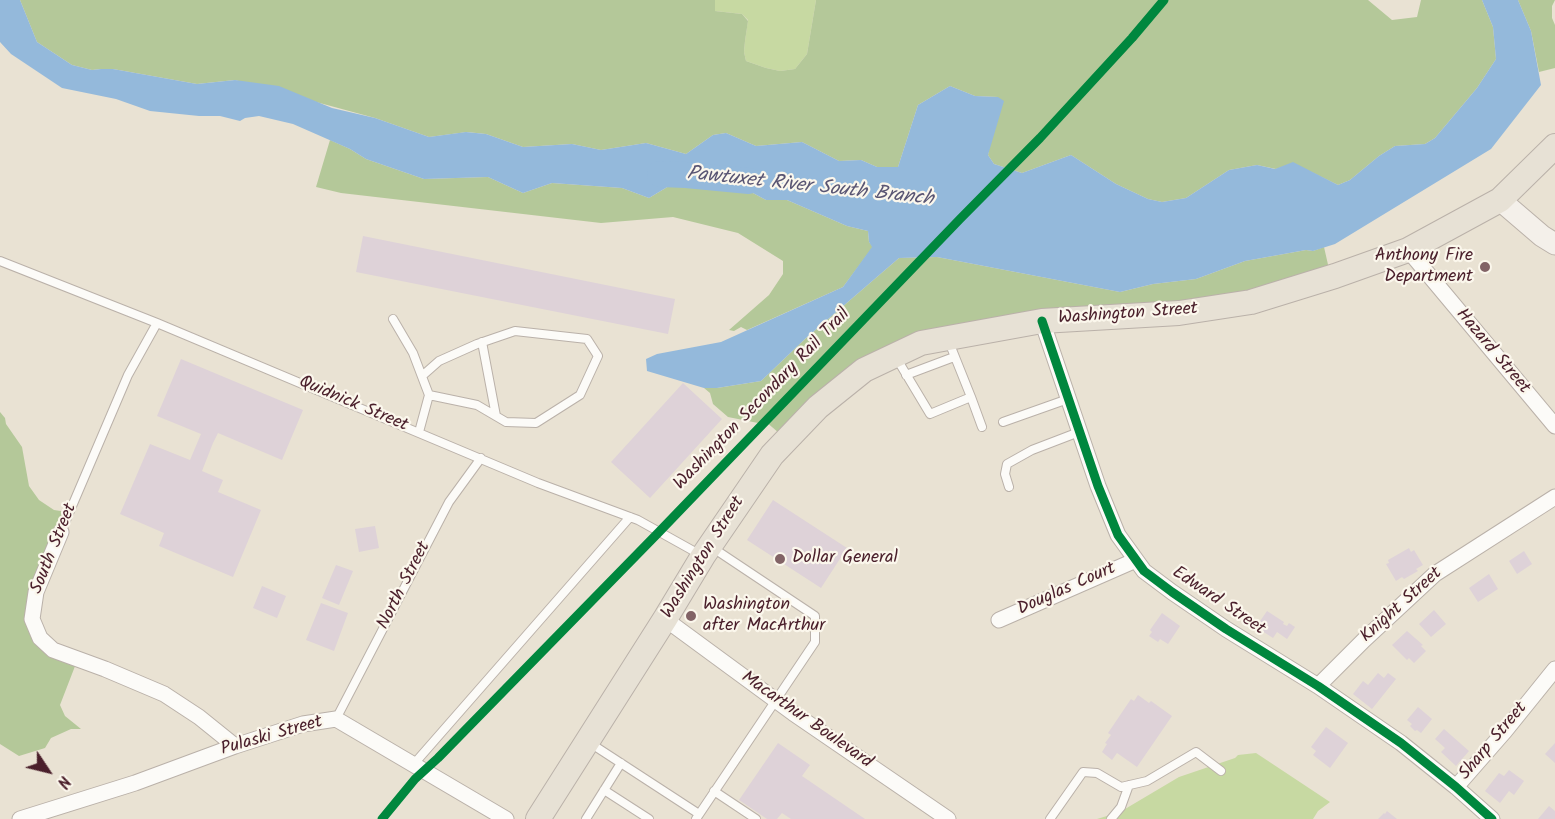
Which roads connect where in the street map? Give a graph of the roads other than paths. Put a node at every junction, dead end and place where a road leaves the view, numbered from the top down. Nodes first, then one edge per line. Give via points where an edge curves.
1 (1555, 146) edge
2 (1500, 200) junction
3 (1555, 244) edge
4 (1408, 250) junction
5 (0, 261) edge
6 (393, 319) dead end
7 (1042, 321) junction
8 (157, 323) junction
9 (482, 342) junction
10 (951, 348) junction
11 (900, 365) junction
12 (422, 376) junction
13 (429, 395) junction
14 (971, 397) junction
15 (1068, 399) junction
16 (495, 416) junction
17 (1003, 422) dead end
18 (1555, 426) edge
19 (982, 427) dead end
20 (419, 432) junction
21 (1079, 432) junction
22 (481, 458) junction
23 (1009, 487) dead end
24 (1555, 497) edge
25 (630, 517) junction
26 (61, 532) joint
27 (706, 551) junction
28 (1136, 560) junction
29 (665, 619) junction
30 (999, 620) dead end
31 (1555, 669) edge
32 (1318, 686) junction
33 (775, 700) junction
34 (336, 719) junction
35 (587, 741) junction
36 (235, 746) junction
37 (621, 763) junction
38 (413, 765) junction
39 (1221, 771) dead end
40 (1129, 785) junction
41 (1456, 787) junction
42 (604, 790) junction
43 (714, 791) junction
44 (697, 818) edge
45 (20, 819) edge
46 (506, 819) edge
47 (538, 819) edge
48 (586, 819) edge
49 (649, 819) edge
50 (756, 819) edge
51 (948, 819) edge
52 (1050, 819) edge
53 (1110, 819) edge
54 (1492, 819) edge

1 - 2 main road, Washington Street
2 - 3 main road
2 - 4 main road, Washington Street
4 - 7 main road, Washington Street via 1251,302 1179,314
4 - 18 street, Hazard Street
5 - 8 lane, Quidnick Street
6 - 12 lane
7 - 10 main road, Washington Street
7 - 15 street, Edward Street
8 - 20 lane, Quidnick Street
8 - 26 lane, South Street via 128,375
9 - 12 lane via 440,361
9 - 16 lane
9 - 16 lane via 515,331 587,339 598,356 580,395 536,423 506,422
10 - 11 main road, Washington Street via 921,343
10 - 14 lane
11 - 14 lane via 930,414
11 - 27 main road, Washington Street via 864,370 818,407 772,455
12 - 13 lane
13 - 16 lane via 477,405
13 - 20 lane
14 - 19 lane
15 - 17 lane
15 - 21 street, Edward Street
20 - 22 lane, Quidnick Street
21 - 23 lane via 1007,464
21 - 28 street, Edward Street via 1118,535
22 - 25 lane, Quidnick Street
22 - 34 lane, North Street via 449,502
24 - 32 street, Knight Street via 1435,574
25 - 27 lane, Quidnick Street
25 - 38 lane
26 - 36 street, South Street via 36,592 32,620 40,638 53,650 164,694
27 - 29 main road, Washington Street
27 - 33 lane, Quidnick Street via 815,616 815,642
28 - 30 street, Douglas Court
28 - 32 street, Edward Street via 1172,592
29 - 33 street, Macarthur Boulevard
29 - 35 main road, Washington Street
31 - 41 street, Sharp Street
32 - 41 street, Edward Street via 1401,743
33 - 43 lane
33 - 51 street, Macarthur Boulevard
34 - 36 street, Pulaski Street via 303,724
34 - 38 street, Pulaski Street
35 - 37 lane
35 - 47 main road, Washington Street
36 - 45 street, Pulaski Street
37 - 42 lane
37 - 44 lane
38 - 46 street, Pulaski Street
39 - 40 lane via 1196,752 1147,781
40 - 52 lane via 1121,787 1097,773 1083,772
40 - 53 lane via 1121,807
41 - 54 street, Edward Street
42 - 48 lane
42 - 49 lane
43 - 44 lane
43 - 50 lane

